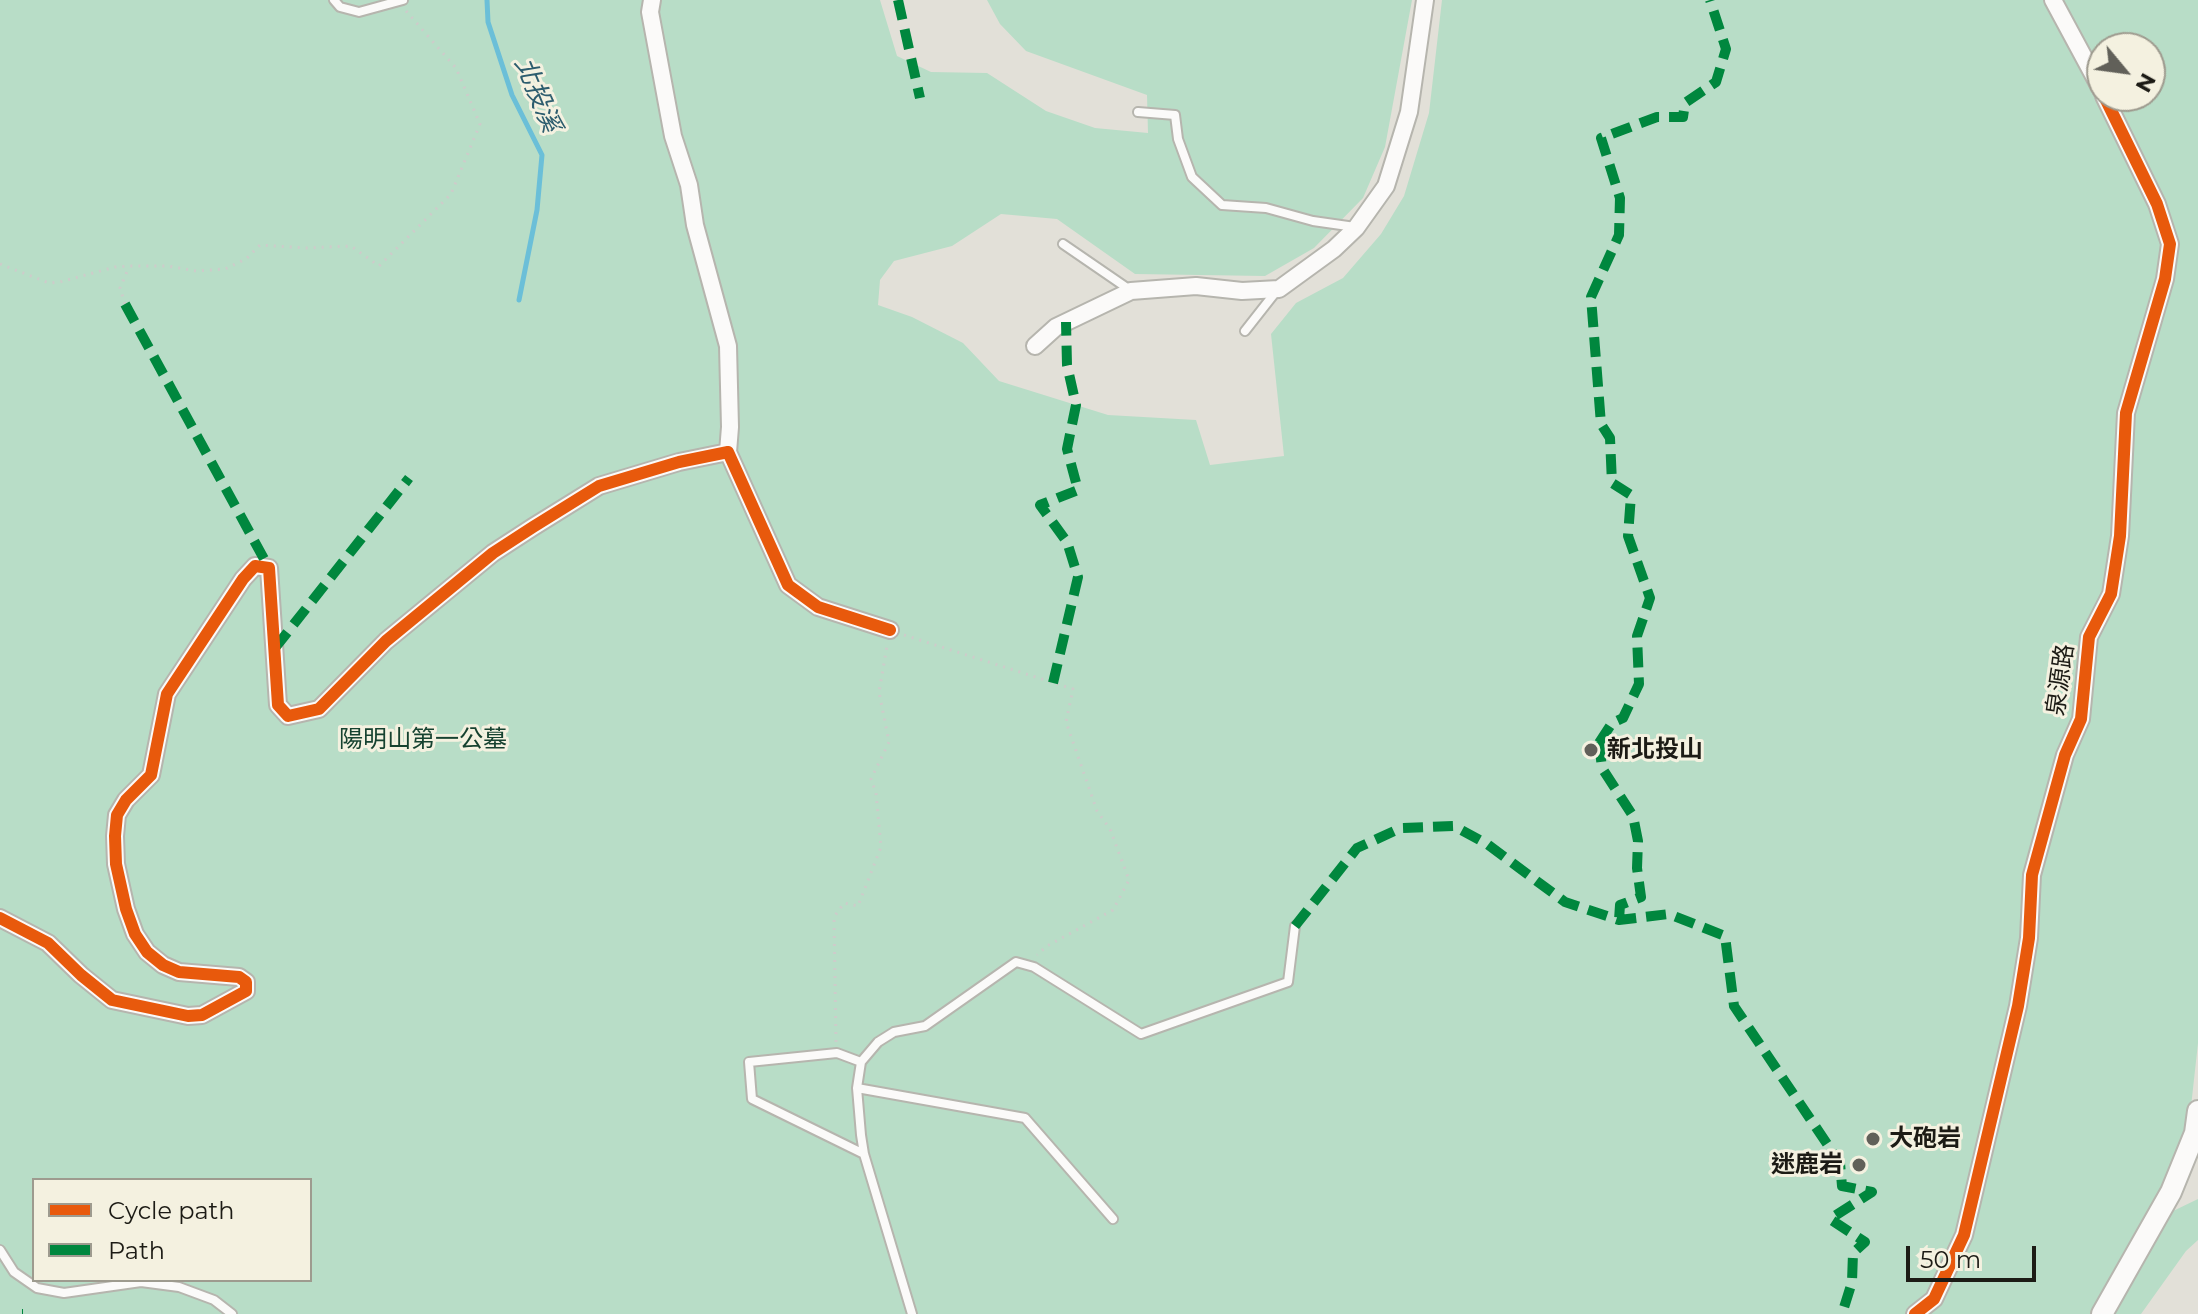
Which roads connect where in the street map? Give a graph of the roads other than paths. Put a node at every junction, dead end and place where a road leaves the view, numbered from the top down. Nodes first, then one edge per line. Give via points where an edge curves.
1 (334, 0) edge
2 (652, 0) edge
3 (1425, 0) edge
4 (2053, 0) edge
5 (400, 1) edge
6 (2086, 62) edge
7 (1138, 112) dead end
8 (2112, 112) edge
9 (1356, 228) junction
10 (1063, 244) dead end
11 (1279, 289) junction
12 (1131, 291) junction
13 (1245, 331) dead end
14 (1035, 346) dead end
15 (728, 452) junction
16 (890, 630) road end
17 (0, 918) edge
18 (1295, 926) dead end
19 (861, 1062) junction
20 (857, 1088) junction
21 (2198, 1111) edge
22 (864, 1154) junction
23 (1113, 1219) dead end
24 (0, 1250) edge
25 (232, 1314) edge
26 (912, 1314) edge
27 (1915, 1314) edge
28 (2102, 1314) edge

1 - 5 lane via 359,12
2 - 15 street via 673,136 728,346
3 - 9 street via 1409,112 1386,186
4 - 6 street, 泉源路
7 - 9 lane via 1175,115 1192,177 1222,205 1266,208
8 - 27 street, 泉源路 via 2157,204 2170,244 2165,279 2126,413 2120,536 2111,594 2089,637 2081,719 2065,755 2032,875 2018,1006 1964,1235 1934,1299
9 - 11 street
10 - 12 lane
11 - 12 street via 1196,286
11 - 13 lane
12 - 14 street via 1056,327
15 - 16 street via 788,585 818,607
15 - 17 street via 599,486 533,527 386,641 319,709 288,716 278,705 269,568 255,566 243,579 167,694 151,775 117,815 115,836 126,909 147,952 179,972 239,977 246,982 246,991 202,1015 188,1016 112,1000 48,943
18 - 19 lane via 1288,982 1141,1034 1016,962 925,1026 894,1032 878,1042
19 - 20 lane
19 - 22 lane via 837,1053 749,1062 752,1099
20 - 22 lane
20 - 23 lane via 1025,1118
21 - 28 street via 2195,1133 2171,1192
22 - 26 lane
24 - 25 lane via 14,1272 37,1288 64,1293 154,1283 214,1300

